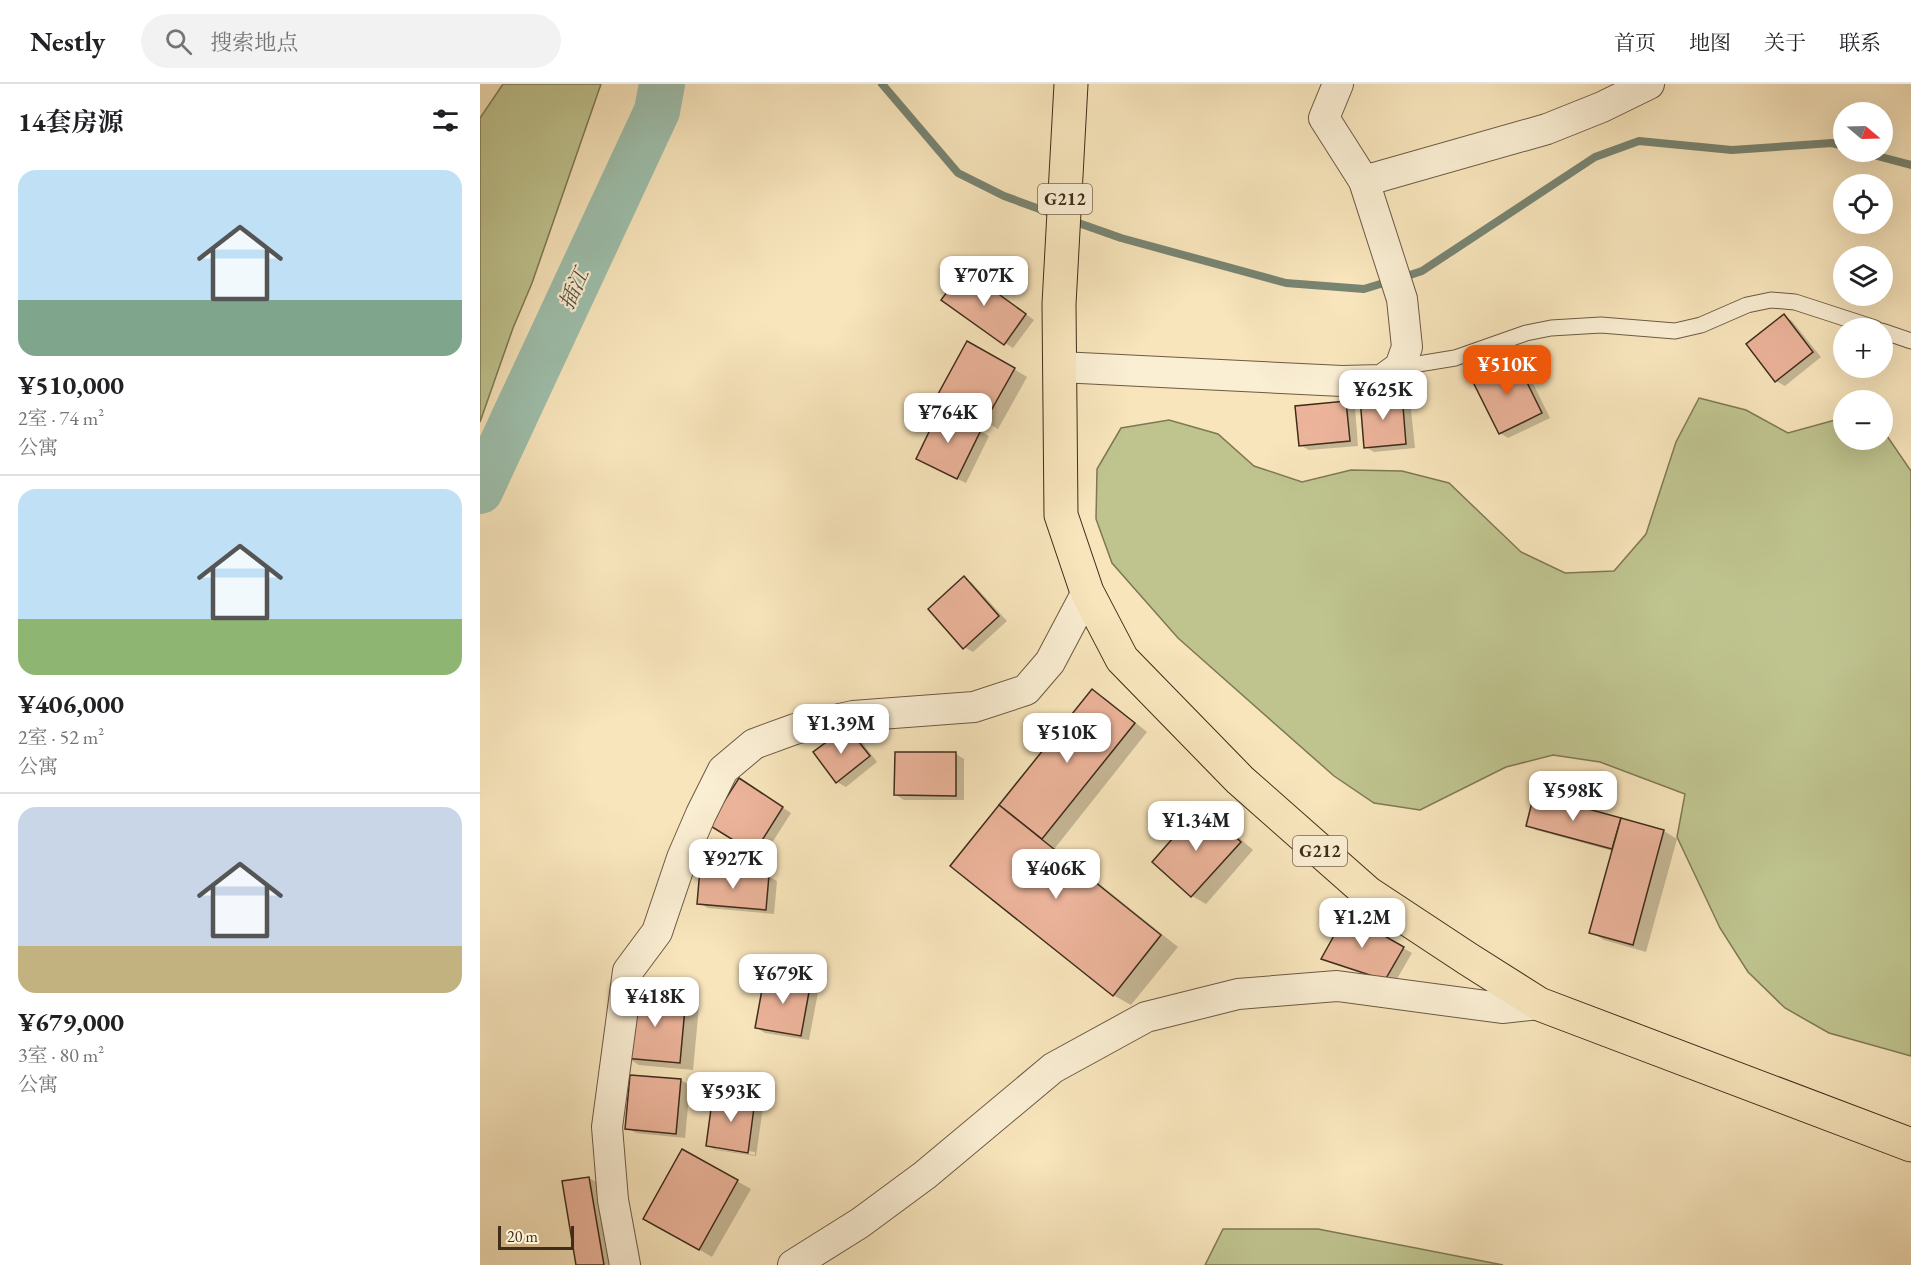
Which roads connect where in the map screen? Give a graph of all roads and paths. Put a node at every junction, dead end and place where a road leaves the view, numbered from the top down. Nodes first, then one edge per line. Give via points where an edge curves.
1 (1338, 84) edge
2 (1649, 84) edge
3 (1070, 100) edge
4 (1364, 181) junction
5 (1844, 318) edge
6 (1893, 335) edge
7 (1911, 341) edge
8 (1400, 367) junction
9 (1060, 368) junction
10 (1087, 592) junction
11 (1539, 1004) junction
12 (1911, 1145) edge
13 (625, 1265) edge
14 (793, 1265) edge

1 - 4 street via 1324,118
2 - 4 street via 1547,129
3 - 9 highway, G212
4 - 8 street via 1402,299 1407,347
5 - 8 lane via 1795,302 1771,300 1675,331 1600,325 1551,328 1455,358
6 - 7 lane
8 - 9 street via 1382,380 1342,381
9 - 10 highway, G212 via 1061,515
10 - 11 highway, G212 via 1122,659 1240,780 1368,893
10 - 13 street via 1050,662 1026,690 974,707 853,716 795,729 754,744 723,770 687,847 657,932 628,971 607,1127 613,1200
11 - 12 highway, G212
11 - 14 street via 1502,1008 1337,986 1238,994 1146,1017 1053,1068 926,1175

